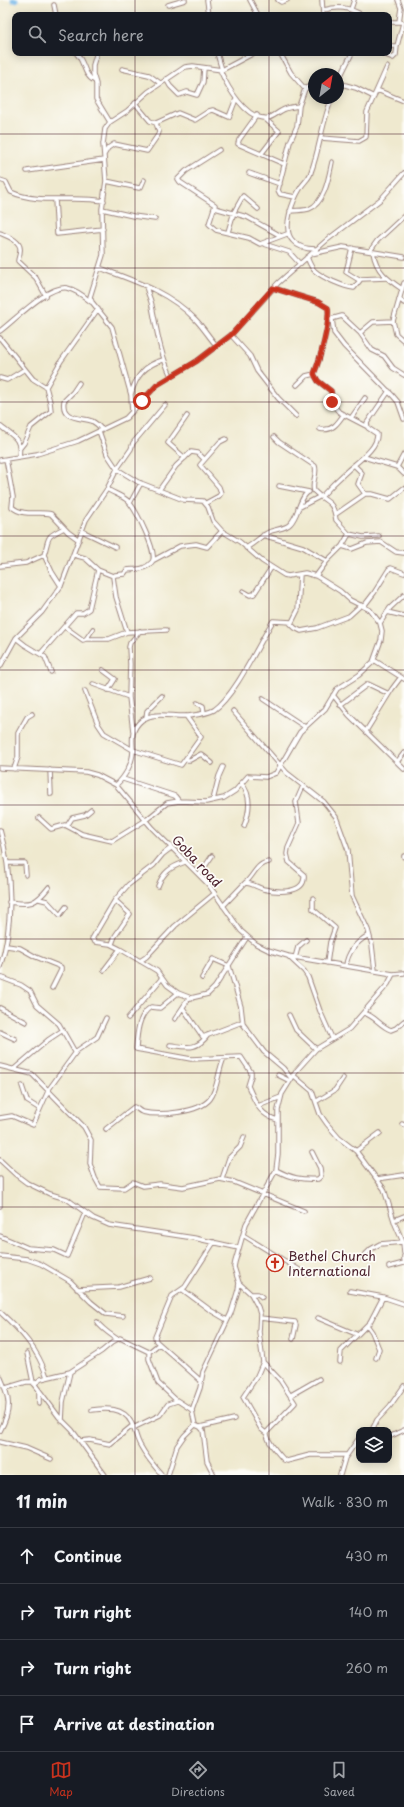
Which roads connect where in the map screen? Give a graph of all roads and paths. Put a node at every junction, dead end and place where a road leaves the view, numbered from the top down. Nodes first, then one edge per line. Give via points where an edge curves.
1 (185, 0) edge
2 (207, 0) edge
3 (250, 0) edge
4 (278, 0) edge
5 (287, 0) edge
6 (322, 0) edge
7 (354, 0) edge
8 (398, 0) edge
9 (54, 4) dead end
10 (168, 5) dead end
11 (351, 9) junction
12 (324, 10) joint
13 (55, 12) edge
14 (209, 12) edge
15 (256, 12) edge
16 (356, 12) edge
17 (402, 22) edge
18 (392, 46) edge
19 (397, 46) junction
20 (79, 56) edge
21 (96, 56) edge
22 (218, 56) edge
23 (248, 56) edge
24 (282, 56) edge
25 (351, 56) edge
26 (388, 56) edge
27 (387, 67) dead end
28 (204, 68) junction
29 (122, 69) dead end
30 (221, 70) junction
31 (344, 70) edge
32 (166, 79) junction
33 (95, 81) junction
34 (160, 83) junction
35 (344, 84) edge
36 (308, 87) edge
37 (305, 89) junction
38 (377, 90) junction
39 (374, 97) junction
40 (236, 99) junction
41 (404, 102) edge
42 (135, 103) junction
43 (330, 104) edge
44 (299, 106) junction
45 (256, 115) junction
46 (264, 118) junction
47 (110, 122) junction
48 (156, 123) junction
49 (320, 138) junction
50 (219, 150) dead end
51 (262, 153) junction
52 (104, 158) junction
53 (332, 162) dead end
54 (284, 164) junction
55 (27, 172) dead end
56 (249, 173) dead end
57 (404, 173) edge
58 (0, 180) edge
59 (144, 180) dead end
60 (106, 181) junction
61 (280, 184) junction
62 (295, 197) junction
63 (55, 199) junction
64 (104, 201) junction
65 (215, 208) junction
66 (102, 209) junction
67 (258, 209) dead end
68 (290, 211) junction
69 (234, 212) junction
70 (404, 216) edge
71 (155, 219) dead end
72 (103, 229) junction
73 (228, 232) junction
74 (0, 233) edge
75 (287, 234) junction
76 (281, 236) junction
77 (262, 244) junction
78 (316, 248) junction
79 (352, 248) junction
80 (372, 251) junction
81 (309, 256) junction
82 (404, 257) edge
83 (300, 264) junction
84 (100, 268) junction
85 (386, 278) junction
86 (359, 280) junction
87 (404, 283) edge
88 (146, 285) junction
89 (273, 288) junction
90 (402, 289) junction
91 (46, 296) junction
92 (399, 299) junction
93 (92, 302) junction
94 (404, 303) edge
95 (98, 309) junction
96 (330, 319) junction
97 (393, 321) junction
98 (0, 332) edge
99 (360, 333) junction
100 (231, 335) junction
101 (0, 338) edge
102 (404, 341) edge
103 (216, 346) junction
104 (163, 360) junction
105 (25, 369) junction
106 (404, 369) edge
107 (314, 374) junction
108 (402, 374) edge
109 (171, 376) junction
110 (0, 378) edge
111 (79, 383) dead end
112 (297, 385) dead end
113 (46, 387) junction
114 (388, 391) junction
115 (131, 395) junction
116 (365, 398) dead end
117 (165, 405) dead end
118 (130, 414) junction
119 (344, 414) junction
120 (187, 416) dead end
121 (296, 416) dead end
122 (352, 418) junction
123 (404, 418) edge
124 (0, 426) edge
125 (366, 426) junction
126 (100, 430) junction
127 (320, 430) dead end
128 (274, 437) dead end
129 (226, 438) dead end
130 (20, 448) junction
131 (404, 454) edge
132 (19, 456) junction
133 (364, 457) junction
134 (185, 458) junction
135 (6, 459) junction
136 (204, 459) junction
137 (0, 460) edge
138 (354, 465) junction
139 (397, 467) junction
140 (116, 469) junction
141 (404, 474) edge
142 (140, 483) junction
143 (280, 486) dead end
144 (404, 488) edge
145 (107, 489) junction
146 (159, 490) junction
147 (314, 491) junction
148 (308, 492) junction
149 (365, 494) junction
150 (321, 496) junction
151 (130, 503) junction
152 (206, 504) junction
153 (297, 509) junction
154 (336, 514) junction
155 (64, 528) junction
156 (82, 531) junction
157 (222, 531) junction
158 (349, 534) junction
159 (264, 535) junction
160 (379, 536) dead end
161 (79, 540) junction
162 (342, 546) junction
163 (115, 547) dead end
164 (246, 548) junction
165 (404, 554) edge
166 (44, 555) junction
167 (74, 555) junction
168 (154, 560) junction
169 (327, 561) junction
170 (0, 566) edge
171 (271, 568) junction
172 (98, 570) junction
173 (404, 573) edge
174 (300, 574) junction
175 (113, 576) junction
176 (316, 576) junction
177 (61, 586) junction
178 (243, 591) dead end
179 (404, 595) edge
180 (363, 605) junction
181 (387, 612) junction
182 (404, 616) edge
183 (290, 623) junction
184 (380, 623) junction
185 (64, 627) junction
186 (93, 629) dead end
187 (166, 630) dead end
188 (140, 631) junction
189 (127, 632) junction
190 (16, 638) junction
191 (86, 639) junction
192 (41, 653) junction
193 (374, 660) junction
194 (0, 667) edge
195 (103, 670) dead end
196 (51, 672) dead end
197 (403, 678) edge
198 (93, 684) dead end
199 (108, 690) junction
200 (85, 691) dead end
201 (389, 694) junction
202 (333, 695) junction
203 (162, 696) dead end
204 (130, 697) junction
205 (263, 700) dead end
206 (197, 702) dead end
207 (340, 705) junction
208 (233, 711) dead end
209 (204, 713) junction
210 (32, 714) dead end
211 (186, 716) junction
212 (146, 718) junction
213 (305, 727) junction
214 (366, 731) junction
215 (133, 732) junction
216 (133, 750) junction
217 (404, 753) edge
218 (185, 760) junction
219 (397, 762) junction
220 (212, 763) dead end
221 (281, 766) junction
222 (223, 767) dead end
223 (0, 768) edge
224 (14, 769) junction
225 (404, 769) edge
226 (50, 770) junction
227 (123, 779) junction
228 (242, 783) junction
229 (116, 785) junction
230 (303, 786) junction
231 (50, 794) dead end
232 (213, 800) junction
233 (180, 801) junction
234 (91, 810) dead end
235 (39, 818) dead end
236 (146, 820) junction
237 (68, 826) junction
238 (244, 826) dead end
239 (0, 830) edge
240 (1, 838) edge
241 (171, 848) junction
242 (212, 856) dead end
243 (7, 862) junction
244 (184, 862) junction
245 (269, 862) dead end
246 (26, 875) dead end
247 (199, 875) junction
248 (245, 883) junction
249 (158, 886) dead end
250 (49, 887) dead end
251 (215, 893) junction
252 (313, 898) dead end
253 (39, 899) junction
254 (115, 900) junction
255 (9, 902) junction
256 (223, 906) junction
257 (66, 907) dead end
258 (369, 935) junction
259 (247, 937) junction
260 (306, 940) dead end
261 (112, 944) junction
262 (7, 946) junction
263 (120, 949) junction
264 (288, 956) junction
265 (295, 958) junction
266 (140, 961) junction
267 (327, 963) junction
268 (229, 966) junction
269 (346, 966) junction
270 (0, 967) edge
271 (104, 970) dead end
272 (375, 971) junction
273 (404, 973) edge
274 (393, 974) junction
275 (0, 977) edge
276 (162, 978) junction
277 (202, 978) dead end
278 (52, 988) dead end
279 (178, 993) junction
280 (189, 998) junction
281 (0, 1008) edge
282 (183, 1008) junction
283 (364, 1013) junction
284 (289, 1015) dead end
285 (106, 1018) dead end
286 (128, 1018) dead end
287 (175, 1019) dead end
288 (404, 1021) edge
289 (26, 1022) dead end
290 (242, 1022) junction
291 (63, 1030) junction
292 (0, 1032) edge
293 (208, 1036) junction
294 (332, 1038) junction
295 (15, 1039) dead end
296 (170, 1045) dead end
297 (316, 1049) junction
298 (76, 1052) junction
299 (224, 1058) junction
300 (0, 1066) edge
301 (14, 1069) junction
302 (278, 1075) dead end
303 (291, 1078) junction
304 (342, 1078) dead end
305 (22, 1086) dead end
306 (49, 1089) junction
307 (281, 1097) junction
308 (317, 1101) junction
309 (258, 1106) junction
310 (40, 1109) junction
311 (0, 1118) edge
312 (278, 1120) junction
313 (106, 1129) dead end
314 (380, 1133) dead end
315 (244, 1137) dead end
316 (356, 1151) junction
317 (312, 1152) dead end
318 (0, 1160) edge
319 (276, 1170) junction
320 (404, 1175) edge
321 (0, 1179) edge
322 (222, 1179) junction
323 (377, 1179) junction
324 (262, 1194) junction
325 (0, 1206) edge
326 (304, 1211) dead end
327 (85, 1213) junction
328 (404, 1216) edge
329 (394, 1220) junction
330 (243, 1235) junction
331 (0, 1236) edge
332 (214, 1242) junction
333 (403, 1242) edge
334 (239, 1248) junction
335 (404, 1252) edge
336 (0, 1256) edge
337 (404, 1256) edge
338 (362, 1258) dead end
339 (404, 1262) edge
340 (389, 1268) dead end
341 (306, 1274) dead end
342 (150, 1278) dead end
343 (239, 1283) junction
344 (78, 1289) junction
345 (183, 1290) junction
346 (350, 1291) dead end
347 (251, 1294) junction
348 (262, 1297) dead end
349 (382, 1297) junction
350 (404, 1304) edge
351 (0, 1312) edge
352 (123, 1316) dead end
353 (260, 1318) junction
354 (318, 1318) dead end
355 (227, 1320) junction
356 (97, 1322) dead end
357 (367, 1325) junction
358 (356, 1334) junction
359 (117, 1339) junction
360 (293, 1339) dead end
361 (159, 1344) junction
362 (149, 1352) junction
363 (27, 1353) dead end
364 (376, 1358) dead end
365 (263, 1362) junction
366 (340, 1362) dead end
367 (70, 1372) junction
368 (0, 1376) edge
369 (47, 1377) junction
370 (319, 1379) dead end
371 (200, 1380) junction
372 (33, 1383) junction
373 (404, 1386) edge
374 (6, 1388) junction
375 (39, 1390) junction
376 (292, 1395) junction
377 (177, 1401) junction
378 (39, 1404) dead end
379 (92, 1410) dead end
380 (192, 1410) junction
381 (234, 1420) dead end
382 (62, 1421) junction
383 (195, 1425) junction
384 (133, 1427) junction
385 (200, 1427) junction
386 (374, 1427) edge
387 (404, 1430) edge
388 (0, 1431) edge
389 (267, 1434) junction
390 (392, 1436) edge
391 (80, 1441) junction
392 (0, 1442) edge
393 (356, 1442) edge
394 (347, 1455) junction
395 (51, 1459) dead end
396 (105, 1475) edge
397 (162, 1475) edge
398 (168, 1475) edge
399 (214, 1475) edge
400 (340, 1475) edge

1 - 10 street
2 - 14 street
3 - 15 street
4 - 5 street
6 - 12 street
7 - 11 street
8 - 17 street
9 - 13 street
11 - 12 street via 341,7
11 - 16 street
17 - 19 street
18 - 19 street
19 - 26 street via 393,58
20 - 33 street via 88,76
21 - 33 street via 93,70
22 - 30 street
23 - 30 street
24 - 37 street via 291,73
25 - 31 street
27 - 38 street
28 - 30 street
28 - 32 street via 185,67
28 - 32 street via 203,82 197,94 187,92 179,95
29 - 34 street via 149,75
30 - 40 street
32 - 34 street
33 - 47 street via 96,99
34 - 42 street
35 - 39 street
36 - 37 street
37 - 44 street
38 - 39 street
38 - 41 street
39 - 49 street via 367,112 367,133 363,140
40 - 45 street via 244,108
40 - 48 street via 229,117 213,110 195,120 178,113
42 - 47 street via 127,112
42 - 48 street via 150,121
43 - 49 street
44 - 46 street
44 - 54 street via 298,126
45 - 46 street
45 - 51 street via 238,144
46 - 51 street via 278,131
47 - 52 street via 105,129
48 - 52 street via 159,132 147,151 114,144 108,148
49 - 62 street via 311,175
50 - 65 street via 178,179 212,203
51 - 54 street
52 - 55 street
52 - 60 street
53 - 68 street via 328,183 311,209
54 - 61 street
56 - 61 street
57 - 78 street via 381,199
58 - 63 street via 6,182 9,190 17,194
59 - 60 street via 139,188
60 - 64 street
61 - 62 street via 280,194
62 - 68 street
63 - 64 street
63 - 72 street via 57,234
64 - 66 street
65 - 69 street
65 - 73 street via 209,224 216,230
66 - 71 street
66 - 72 street
67 - 69 street via 243,196
68 - 75 street
69 - 73 street
69 - 76 street
70 - 80 street via 381,237
72 - 84 street
73 - 77 street
74 - 91 street via 19,245 21,250 18,261 36,278
75 - 76 street
75 - 78 street via 303,248
76 - 77 street
77 - 83 street via 289,252
78 - 81 street
79 - 80 street
79 - 81 street via 339,247
79 - 86 street via 346,272
80 - 82 street
80 - 85 street via 376,266
81 - 83 street
81 - 86 street via 314,270 342,286 354,288
83 - 89 street
84 - 88 street
84 - 93 street via 90,293
85 - 86 street
85 - 90 street
87 - 90 street
88 - 103 street via 185,309
88 - 104 street
89 - 96 street via 327,306
89 - 100 street
90 - 92 street
91 - 93 street via 67,288
91 - 98 street
92 - 94 street
92 - 97 street
93 - 95 street
95 - 113 street
95 - 115 street via 112,327
96 - 99 street via 342,316
96 - 107 street
96 - 114 street via 334,333 344,346
97 - 99 street via 373,322
97 - 102 street via 396,334
99 - 108 street via 371,349 384,356 393,368
100 - 103 street
100 - 121 street via 250,356 257,371 278,398
101 - 105 street
103 - 109 street
104 - 109 street
104 - 115 street via 148,365 138,375
105 - 110 street via 7,380
105 - 113 street via 33,379
106 - 108 street
107 - 112 street via 306,376
107 - 119 street via 318,381 331,391 333,406
109 - 118 street via 157,385
111 - 126 street via 64,401 66,411 76,419 94,422
113 - 130 street via 51,411 30,428
114 - 123 street via 398,402
114 - 125 street
115 - 118 street
116 - 122 street
117 - 140 street via 133,443
118 - 126 street
119 - 122 street
119 - 127 street via 329,430
120 - 134 street via 168,443
122 - 125 street
124 - 130 street via 18,440
125 - 133 street via 378,436
126 - 132 street via 83,439 38,454
126 - 140 street via 107,454
128 - 147 street via 315,466
129 - 136 street
130 - 132 street
131 - 139 street
132 - 135 street
133 - 138 street
133 - 139 street
134 - 136 street via 193,451
134 - 146 street
135 - 137 street
135 - 155 street via 13,497 12,507 24,512 51,514
136 - 152 street via 200,466 219,487 221,493
138 - 149 street via 362,472 358,484
138 - 150 street
139 - 141 street
140 - 142 street
140 - 145 street
142 - 146 street
142 - 151 street
143 - 148 street
144 - 149 street via 390,499
145 - 151 street
145 - 156 street
146 - 152 street
147 - 148 street
147 - 150 street
148 - 153 street
149 - 154 street
150 - 153 street
150 - 154 street via 332,505
151 - 168 street via 147,534
152 - 157 street via 213,521
153 - 159 street via 289,526
154 - 158 street via 336,520
155 - 161 street
155 - 166 street via 52,534
156 - 161 street
156 - 163 street
157 - 164 street
157 - 168 street via 207,547 196,544 180,546
158 - 160 street
158 - 162 street
159 - 164 street
159 - 169 street via 303,547
161 - 167 street
162 - 165 street via 352,549 381,542
162 - 169 street
164 - 171 street
166 - 170 street via 26,563
166 - 177 street
167 - 172 street via 89,561
167 - 177 street
168 - 175 street via 141,570 127,570 123,575
169 - 176 street
171 - 174 street via 288,576
171 - 178 street via 254,594 250,595
172 - 175 street
172 - 185 street via 89,609 83,613 76,612
173 - 180 street via 389,569
174 - 176 street
174 - 183 street via 298,610
175 - 189 street via 116,597
176 - 180 street via 350,600
177 - 190 street via 48,605
179 - 181 street
180 - 183 street via 349,616 317,628 301,631
180 - 184 street
181 - 182 street
181 - 184 street
183 - 209 street via 273,621 222,702 212,711
184 - 193 street via 381,640
185 - 191 street via 80,639
185 - 192 street
186 - 191 street
187 - 188 street
188 - 189 street
188 - 204 street via 129,645
189 - 191 street via 109,640
190 - 192 street via 25,646
190 - 194 street
192 - 196 street via 45,656
193 - 197 street
193 - 202 street
195 - 199 street via 115,679
197 - 201 street
198 - 199 street
199 - 204 street
200 - 216 street via 104,733
201 - 207 street via 368,684
201 - 214 street
202 - 207 street
202 - 213 street via 325,709
203 - 212 street via 148,711
204 - 215 street
205 - 213 street
206 - 209 street via 203,706
207 - 214 street
208 - 221 street
209 - 211 street
210 - 224 street via 27,717 18,733 19,752
211 - 212 street
211 - 218 street via 201,737
212 - 215 street
213 - 221 street
214 - 219 street
215 - 216 street
216 - 218 street via 180,764
216 - 227 street
217 - 219 street
218 - 220 street via 201,754
219 - 225 street
221 - 228 street via 270,776 251,775
221 - 230 street
222 - 232 street
223 - 224 street, Goba road
224 - 226 street, Goba road
226 - 229 street, Goba road via 86,772
226 - 231 street
227 - 229 street
227 - 233 street via 175,796
228 - 232 street via 228,796
228 - 238 street via 249,801
229 - 236 street, Goba road
230 - 248 street via 296,802 298,823 287,854 289,862 304,874 302,883 294,890 286,891 264,889
230 - 258 street via 324,802 341,828 350,861 352,896
232 - 233 street
233 - 236 street via 167,803
234 - 237 street via 85,815 72,818
235 - 237 street via 51,828
236 - 237 street via 112,841 82,834
236 - 241 street, Goba road
239 - 240 street
240 - 243 street
241 - 244 street, Goba road
241 - 254 street via 154,865 128,884
242 - 247 street
243 - 246 street via 25,863
243 - 255 street
244 - 247 street, Goba road
244 - 249 street via 166,872
245 - 248 street via 257,867
247 - 251 street, Goba road
248 - 256 street
250 - 253 street
251 - 256 street, Goba road
251 - 266 street via 175,926
252 - 267 street via 313,909 335,928 330,940
253 - 255 street via 28,904
253 - 257 street via 47,902 60,915
254 - 261 street via 130,914
254 - 261 street via 92,939
255 - 262 street
256 - 259 street, Goba road
258 - 269 street via 350,953
258 - 272 street
259 - 264 street, Goba road via 268,950
259 - 268 street
260 - 265 street via 298,948
261 - 263 street
262 - 270 street
262 - 278 street via 20,948 60,967 61,970
263 - 266 street
263 - 271 street
264 - 265 street, Goba road
264 - 294 street via 308,977
265 - 267 street, Goba road
266 - 276 street
267 - 269 street, Goba road
268 - 277 street via 213,959
268 - 280 street via 208,994
268 - 290 street via 241,1006
269 - 272 street, Goba road
272 - 274 street, Goba road
273 - 274 street, Goba road
274 - 283 street
275 - 291 street via 27,989 34,1003
276 - 279 street
276 - 286 street
279 - 280 street
279 - 299 street via 160,1008 151,1007 144,1013 136,1049 191,1058
280 - 282 street
281 - 289 street
282 - 287 street
282 - 293 street via 200,1035
283 - 288 street via 371,1015 391,1030
283 - 294 street via 349,1029
284 - 297 street via 296,1030
285 - 298 street via 97,1038
290 - 293 street
290 - 303 street via 264,1052
291 - 298 street
291 - 301 street
292 - 295 street
293 - 296 street via 194,1047
294 - 297 street
297 - 303 street
298 - 306 street
299 - 309 street via 239,1057 244,1060 251,1075 248,1086
299 - 313 street via 208,1102 172,1114 141,1112 134,1107
300 - 301 street
301 - 306 street via 32,1074
302 - 303 street
303 - 307 street
303 - 308 street via 312,1091
304 - 308 street via 334,1090
305 - 310 street via 27,1101
306 - 310 street
306 - 322 street via 89,1135 90,1164 100,1187 124,1188 133,1182 143,1186 160,1184 183,1187
307 - 309 street
307 - 312 street
308 - 316 street via 320,1114 327,1124 339,1138
309 - 312 street via 265,1115
310 - 311 street via 33,1125 12,1116
312 - 319 street
314 - 316 street
315 - 322 street via 240,1147 229,1158
316 - 323 street
317 - 319 street via 320,1168 321,1176 318,1179 302,1180
318 - 327 street via 27,1183 64,1198
319 - 324 street
320 - 323 street
321 - 325 street
322 - 324 street
323 - 329 street via 384,1189
324 - 326 street
324 - 330 street
327 - 331 street via 67,1256 54,1250 28,1248
327 - 332 street via 109,1225
328 - 329 street
329 - 333 street
330 - 334 street
330 - 341 street
332 - 334 street
332 - 345 street
333 - 335 street
333 - 338 street via 380,1244
334 - 343 street via 234,1267
336 - 344 street via 41,1264 70,1281
337 - 339 street
339 - 340 street
342 - 344 street via 119,1287
343 - 347 street
343 - 355 street
344 - 352 street via 106,1314
345 - 355 street
345 - 361 street via 172,1296 155,1337
346 - 349 street
347 - 348 street
347 - 353 street
349 - 350 street
349 - 357 street
351 - 369 street via 30,1342 42,1362
353 - 360 street via 295,1322
353 - 365 street
354 - 358 street
355 - 371 street
356 - 359 street
357 - 358 street
357 - 364 street via 379,1349
358 - 366 street via 341,1351
359 - 362 street via 124,1339
359 - 367 street
361 - 362 street
361 - 371 street
362 - 377 street via 158,1383
363 - 372 street
365 - 376 street
365 - 389 street via 243,1397 260,1429
367 - 369 street
367 - 382 street via 63,1402
368 - 374 street
369 - 372 street
370 - 376 street
371 - 380 street via 200,1388
372 - 374 street via 26,1382
372 - 375 street
373 - 386 street
374 - 388 street via 8,1413
375 - 378 street
375 - 382 street
376 - 389 street via 295,1404
377 - 380 street
377 - 384 street via 168,1404 160,1415
379 - 384 street via 120,1411
380 - 383 street
381 - 385 street
382 - 391 street
383 - 385 street
383 - 398 street via 177,1446
384 - 391 street via 110,1444
384 - 397 street via 140,1445
385 - 399 street via 204,1432 207,1461
387 - 390 street
389 - 394 street via 269,1441 287,1461 310,1455
391 - 396 street
392 - 395 street via 26,1448
393 - 394 street
394 - 400 street

